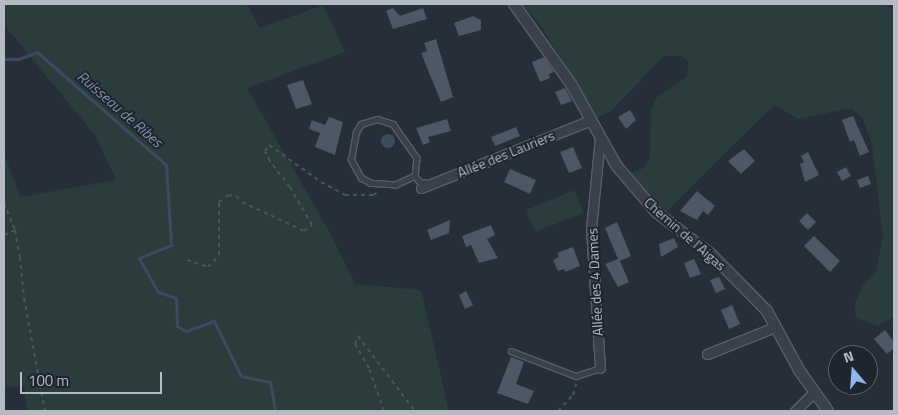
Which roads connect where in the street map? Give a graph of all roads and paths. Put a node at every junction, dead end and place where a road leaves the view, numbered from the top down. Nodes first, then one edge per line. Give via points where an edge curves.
1 (514, 4) edge
2 (591, 120) junction
3 (600, 137) junction
4 (414, 176) junction
5 (396, 184) junction
6 (432, 184) junction
7 (421, 188) dead end
8 (4, 203) edge
9 (15, 230) junction
10 (4, 235) edge
11 (187, 260) dead end
12 (775, 327) junction
13 (511, 351) dead end
14 (707, 354) dead end
15 (600, 368) joint
16 (576, 376) junction
17 (814, 392) junction
18 (45, 411) edge
19 (384, 411) edge
20 (415, 411) edge
21 (558, 411) edge
22 (795, 411) edge
23 (828, 411) edge

1 - 2 street, Chemin de l'Aigas via 571,84
2 - 3 street, Chemin de l'Aigas
2 - 6 street, Allée des Lauriers
3 - 12 street, Chemin de l'Aigas via 616,165 656,212 711,254 767,311
3 - 15 street, Allée des 4 Dames via 590,229
4 - 5 lane
4 - 5 lane via 417,158 393,124 386,120 369,120 356,132 351,160 355,171 370,183
4 - 6 lane via 420,182
5 - 11 path via 372,195 345,195 269,145 265,151 270,161 312,225 300,229 242,202 236,196 228,195 219,202 219,255 208,266
6 - 7 street, Allée des Lauriers
8 - 9 path
9 - 10 path
9 - 18 path
12 - 14 street
12 - 17 street, Chemin de l'Aigas
13 - 16 lane
15 - 16 lane
16 - 21 path via 577,388
17 - 22 street
17 - 23 street, Chemin de l'Aigas
19 - 20 path via 369,368 355,344 358,336

